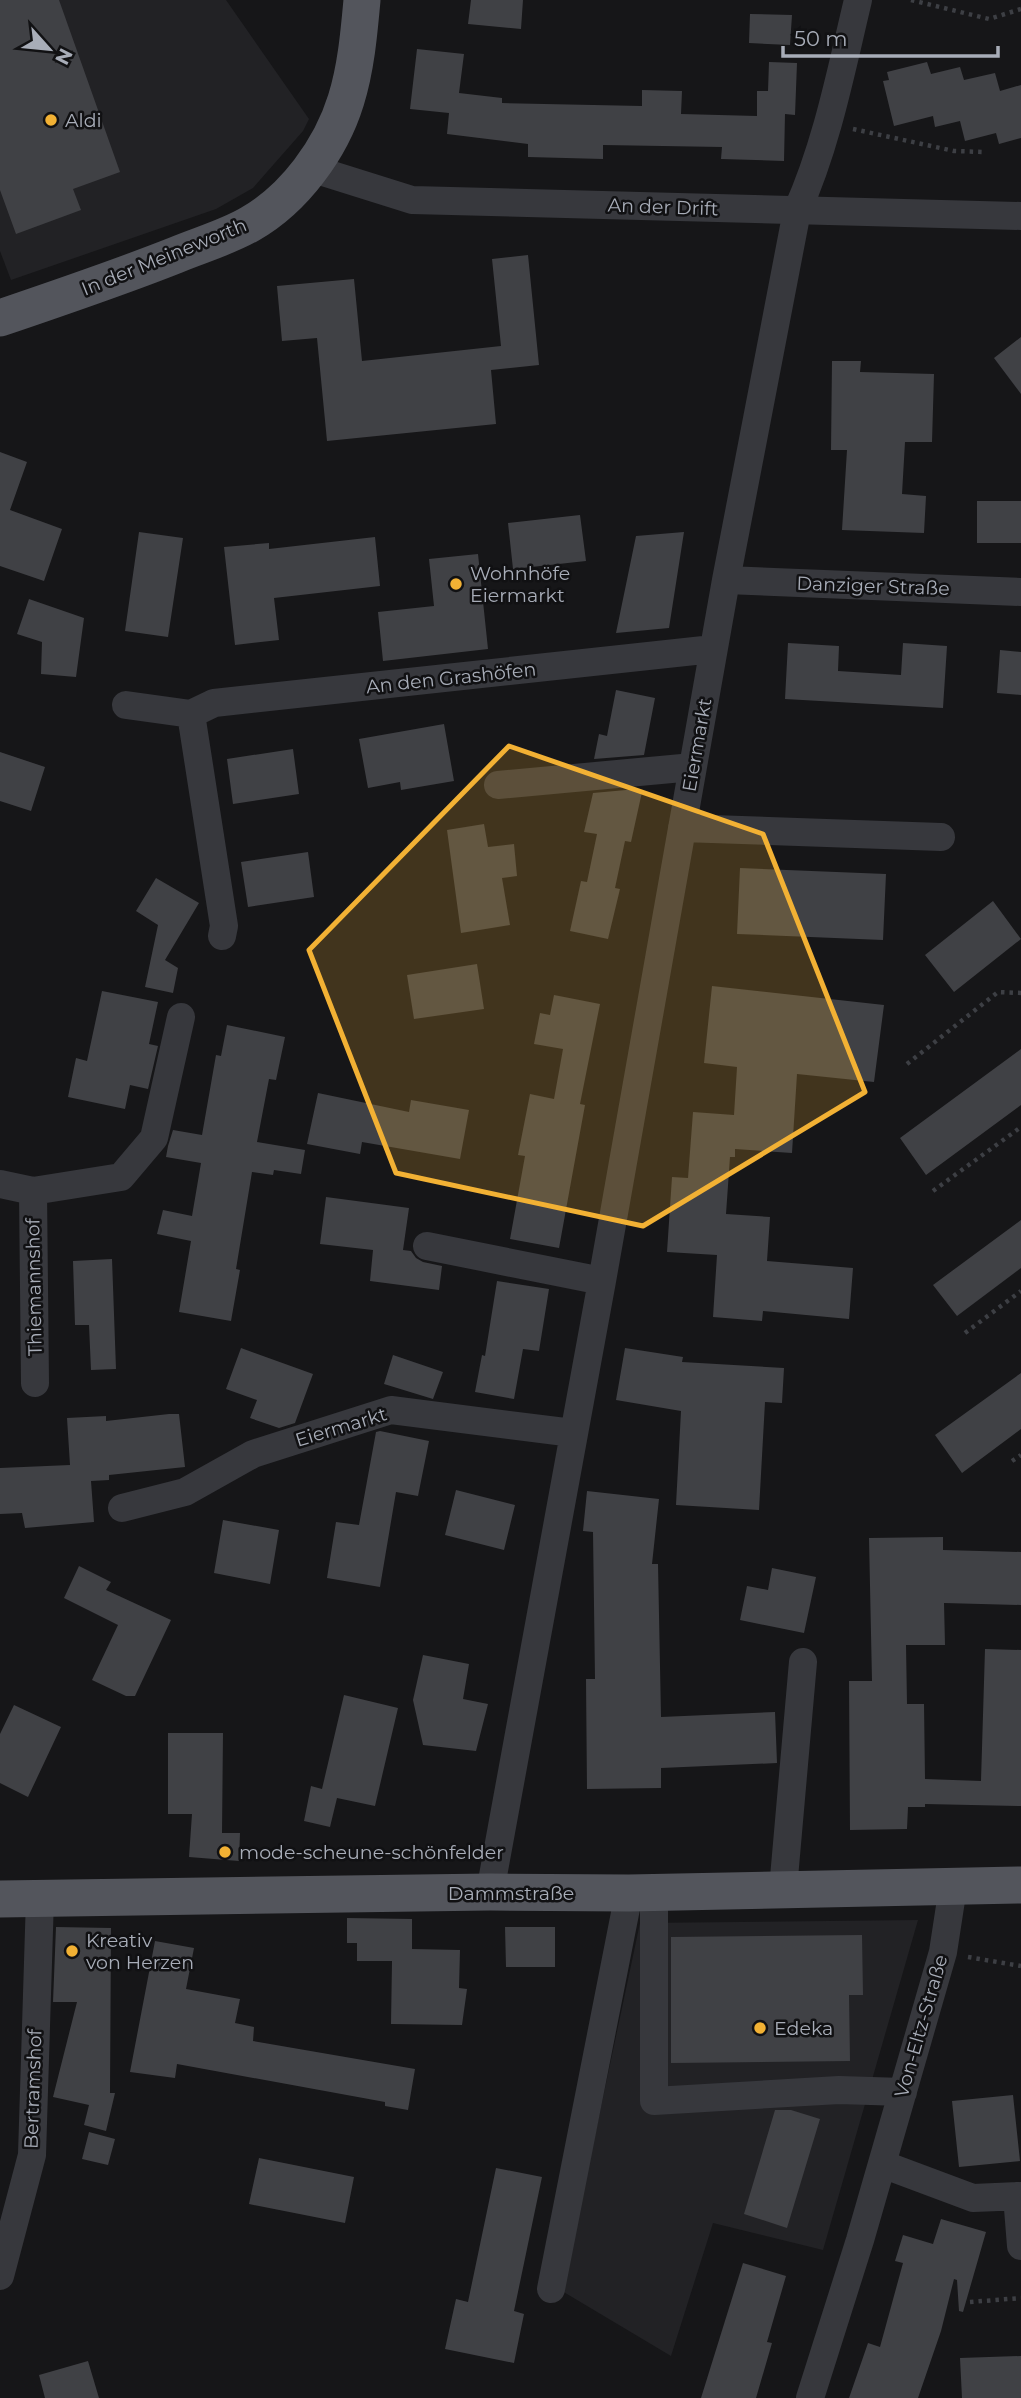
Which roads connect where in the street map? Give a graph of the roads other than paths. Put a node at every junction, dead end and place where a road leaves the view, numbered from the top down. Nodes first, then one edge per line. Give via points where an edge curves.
1 (362, 0) edge
2 (858, 0) edge
3 (310, 168) junction
4 (797, 211) junction
5 (1021, 216) edge
6 (0, 318) edge
7 (726, 580) junction
8 (1021, 592) edge
9 (713, 649) junction
10 (126, 705) dead end
11 (191, 713) junction
12 (693, 767) junction
13 (498, 785) dead end
14 (682, 828) junction
15 (941, 837) dead end
16 (222, 936) dead end
17 (181, 1017) dead end
18 (0, 1184) edge
19 (33, 1191) junction
20 (427, 1247) dead end
21 (602, 1281) junction
22 (35, 1383) dead end
23 (573, 1433) junction
24 (121, 1508) dead end
25 (803, 1662) dead end
26 (1021, 1885) edge
27 (953, 1887) junction
28 (783, 1889) junction
29 (490, 1892) junction
30 (642, 1892) junction
31 (40, 1898) junction
32 (0, 1899) edge
33 (903, 2092) junction
34 (882, 2164) junction
35 (1019, 2196) edge
36 (1021, 2246) edge
37 (0, 2276) edge
38 (551, 2289) dead end
39 (810, 2398) edge

1 - 3 main road, In der Meineworth via 346,101
2 - 4 street, Eiermarkt via 813,176
3 - 4 street, An der Drift via 412,200
3 - 6 main road, In der Meineworth via 284,200 249,225
4 - 5 street, An der Drift
4 - 7 street, Eiermarkt
7 - 8 street, Danziger Straße
7 - 9 street, Eiermarkt
9 - 11 street, An den Grashöfen via 214,703
9 - 12 street, Eiermarkt
10 - 11 street, An den Grashöfen
11 - 16 street
12 - 13 street
12 - 14 street, Eiermarkt
14 - 15 street
14 - 21 street, Eiermarkt
17 - 19 street, Thiemannshof via 154,1138 138,1158 121,1177
18 - 19 street, Thiemannshof
19 - 22 street, Thiemannshof
20 - 21 street
21 - 23 street, Eiermarkt
23 - 24 street, Eiermarkt via 391,1410 253,1454 185,1493
23 - 29 street, Eiermarkt
25 - 28 street
26 - 27 main road, Dammstraße
27 - 28 main road, Dammstraße
27 - 33 street, Von-Eltz-Straße via 943,1952
28 - 30 main road, Dammstraße
29 - 30 main road, Dammstraße
29 - 31 main road, Dammstraße
30 - 33 street via 654,2101 839,2090
30 - 38 street
31 - 32 main road, Dammstraße
31 - 37 street, Bertramshof via 32,2155
33 - 34 street, Von-Eltz-Straße
34 - 35 street via 973,2198
34 - 39 street, Von-Eltz-Straße
35 - 36 street

